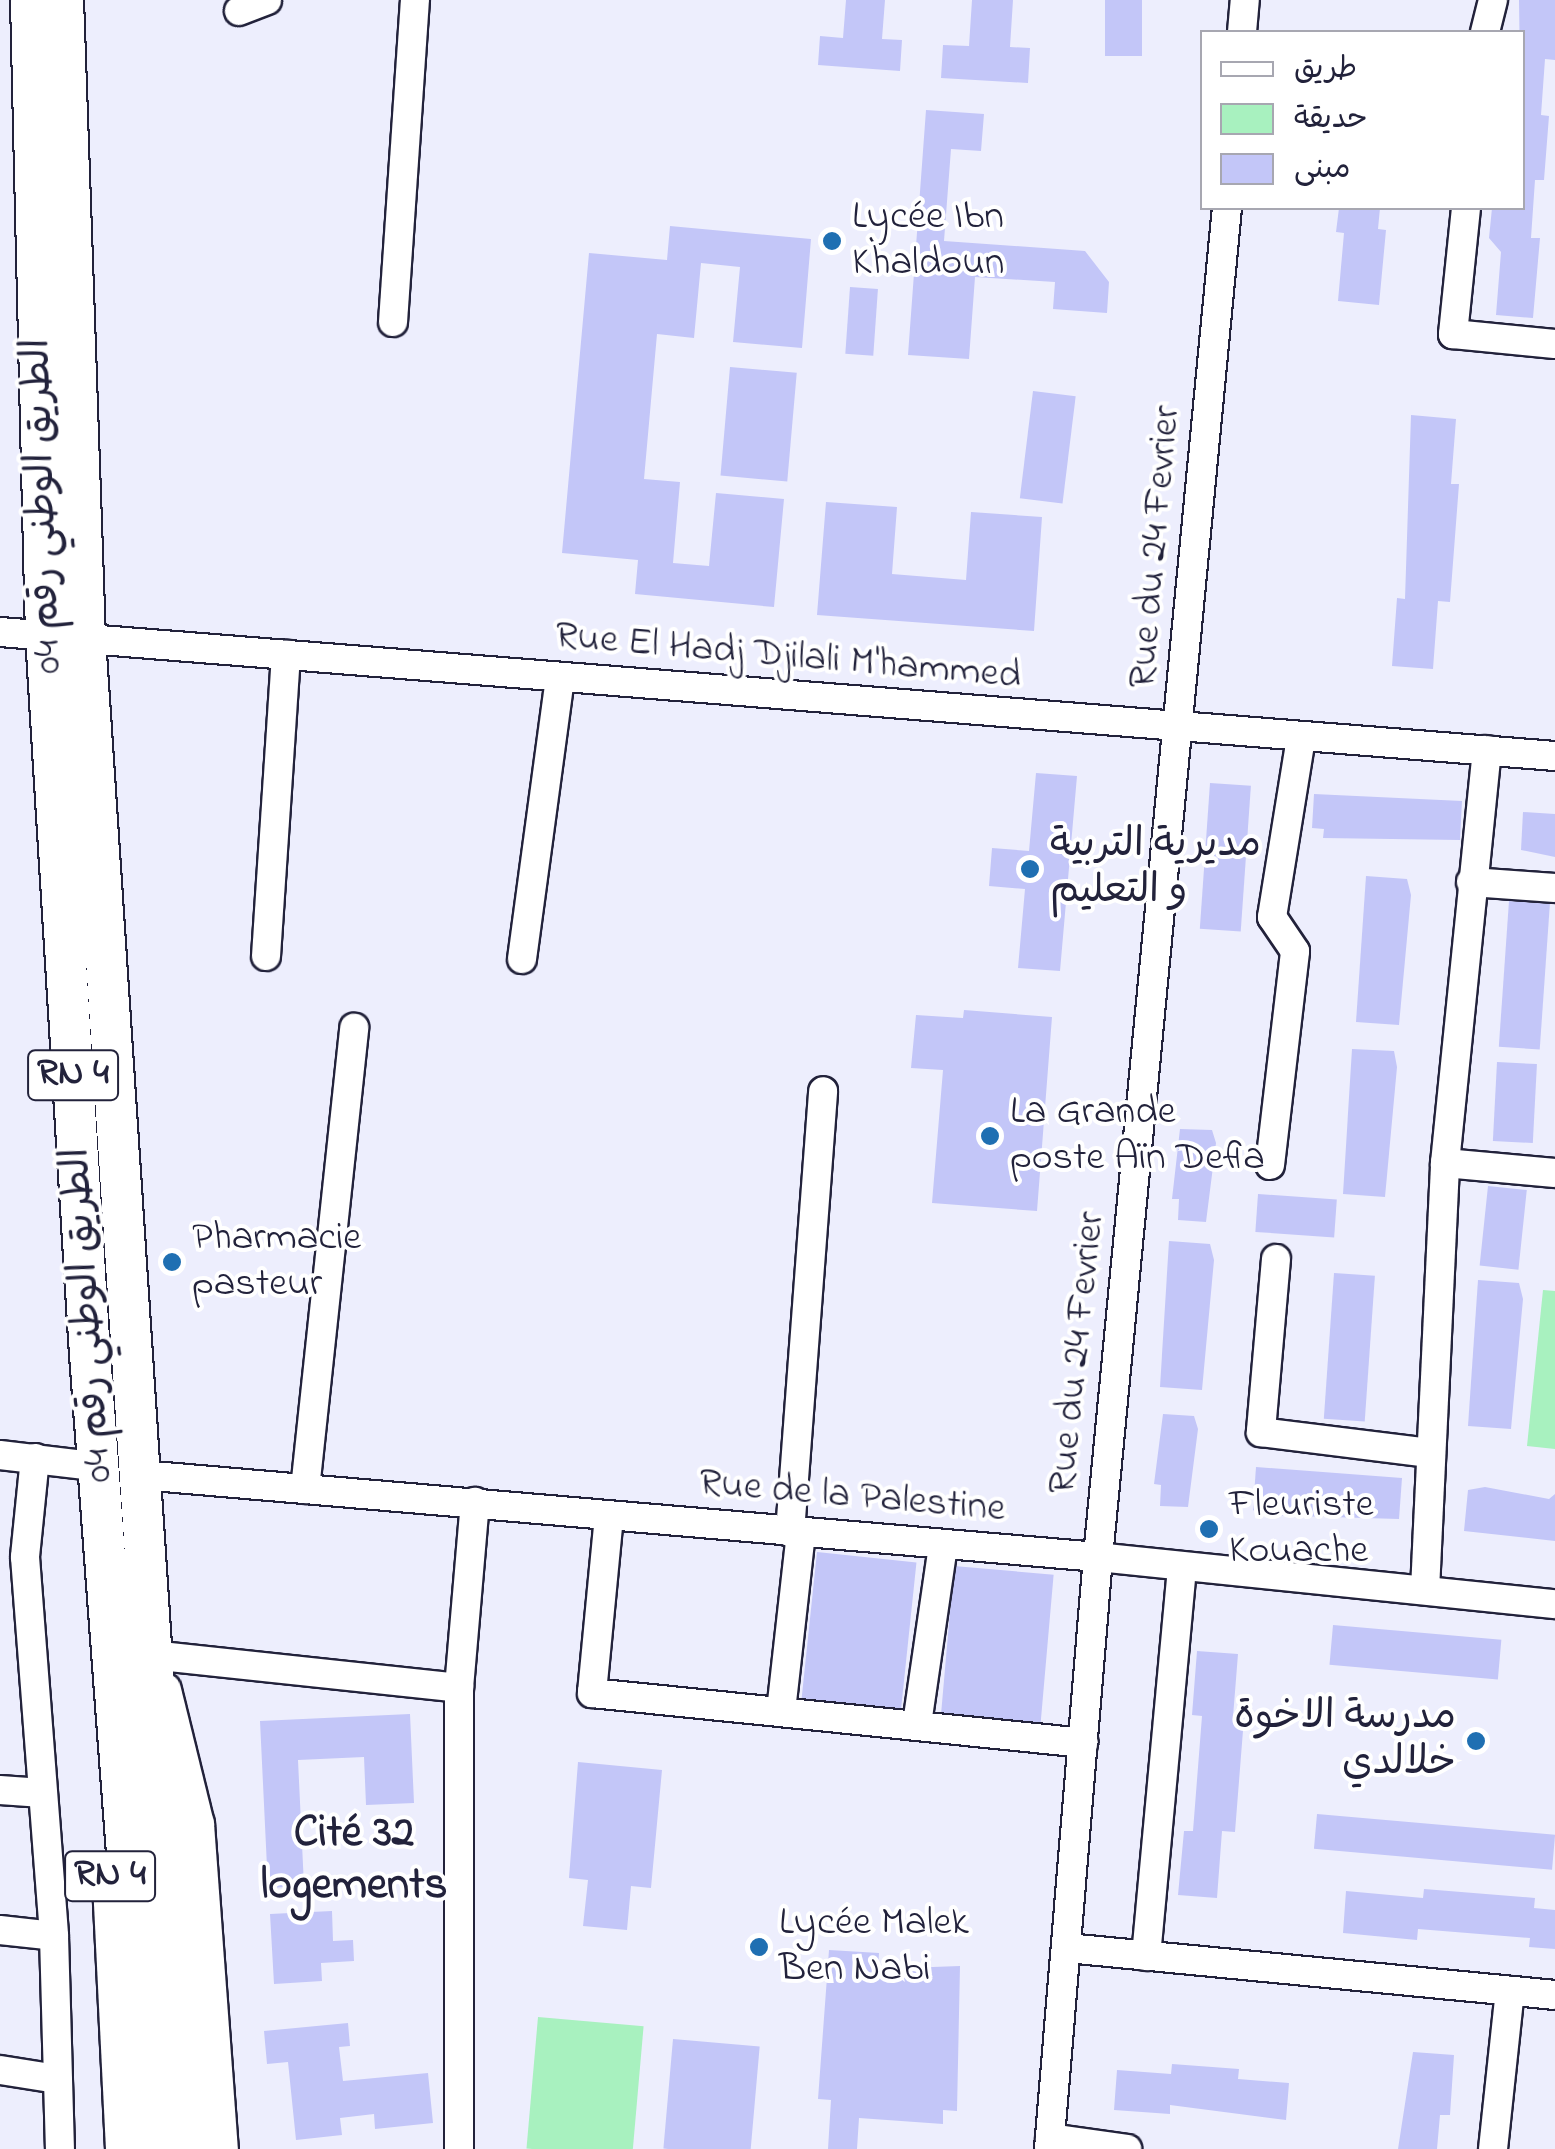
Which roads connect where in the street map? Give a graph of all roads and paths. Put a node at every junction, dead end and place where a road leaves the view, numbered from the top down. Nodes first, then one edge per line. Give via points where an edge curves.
1 (31, 0) edge
2 (62, 0) edge
3 (267, 0) edge
4 (415, 0) edge
5 (1245, 0) edge
6 (1493, 0) edge
7 (239, 11) dead end
8 (1242, 30) edge
9 (1486, 30) edge
10 (1227, 210) edge
11 (1466, 210) edge
12 (394, 322) dead end
13 (1555, 344) edge
14 (36, 635) edge
15 (286, 655) junction
16 (560, 678) junction
17 (1180, 730) junction
18 (1301, 737) junction
19 (1487, 750) junction
20 (1555, 756) edge
21 (1471, 882) junction
22 (1555, 888) edge
23 (266, 956) dead end
24 (522, 959) dead end
25 (354, 1028) dead end
26 (823, 1091) dead end
27 (1445, 1163) junction
28 (1270, 1165) dead end
29 (1555, 1173) edge
30 (1276, 1259) dead end
31 (1430, 1453) junction
32 (0, 1455) edge
33 (35, 1458) junction
34 (100, 1466) junction
35 (141, 1475) junction
36 (306, 1489) junction
37 (475, 1502) junction
38 (609, 1516) junction
39 (796, 1533) junction
40 (943, 1545) junction
41 (1098, 1557) junction
42 (1182, 1566) junction
43 (1425, 1590) junction
44 (109, 1602) junction
45 (1555, 1604) edge
46 (0, 1654) edge
47 (152, 1655) junction
48 (29, 1657) junction
49 (459, 1688) junction
50 (780, 1711) junction
51 (917, 1724) junction
52 (1083, 1743) junction
53 (0, 1790) edge
54 (39, 1793) junction
55 (0, 1930) edge
56 (54, 1936) junction
57 (1067, 1948) junction
58 (1146, 1956) junction
59 (1510, 1991) junction
60 (1555, 1995) edge
61 (0, 2070) edge
62 (57, 2079) junction
63 (1050, 2143) edge
64 (60, 2149) edge
65 (123, 2149) edge
66 (149, 2149) edge
67 (184, 2149) edge
68 (220, 2149) edge
69 (459, 2149) edge
70 (1127, 2149) edge
71 (1492, 2149) edge

1 - 14 highway, الطريق الوطني رقم 04 / RN 4
2 - 14 highway, الطريق الوطني رقم 04 / RN 4
3 - 7 street
4 - 12 street
5 - 8 street
6 - 9 street
10 - 17 street, Rue du 24 Fevrier
11 - 13 street via 1453,334
14 - 15 street, Rue El Hadj Djilali M'hammed
14 - 34 highway, الطريق الوطني رقم 04 / RN 4
14 - 35 highway, الطريق الوطني رقم 04 / RN 4
15 - 16 street, Rue El Hadj Djilali M'hammed
15 - 23 street
16 - 17 street, Rue El Hadj Djilali M'hammed
16 - 24 street
17 - 18 street, Rue El Hadj Djilali M'hammed
17 - 41 street, Rue du 24 Fevrier
18 - 19 street, Rue El Hadj Djilali M'hammed
18 - 28 street via 1272,917 1294,951
19 - 20 street, Rue El Hadj Djilali M'hammed
19 - 21 street
21 - 22 street
21 - 27 street
25 - 36 street
26 - 39 street
27 - 29 street
27 - 31 street
30 - 31 street via 1261,1432
31 - 43 street
32 - 33 street
33 - 34 street
33 - 48 street via 25,1557
34 - 44 highway, الطريق الوطني رقم 04 / RN 4
35 - 36 street, Rue de la Palestine
35 - 47 highway, الطريق الوطني رقم 04 / RN 4
36 - 37 street, Rue de la Palestine
37 - 38 street, Rue de la Palestine
37 - 49 street
38 - 39 street, Rue de la Palestine
38 - 50 street via 592,1694
39 - 40 street, Rue de la Palestine
39 - 50 street
40 - 41 street, Rue de la Palestine
40 - 51 street
41 - 42 street, Rue de la Palestine
41 - 52 street, Rue du 24 Fevrier
42 - 43 street, Rue de la Palestine
42 - 58 street
43 - 45 street, Rue de la Palestine
44 - 65 main road, RN 4 via 104,1738
44 - 66 highway, الطريق الوطني رقم 04 / RN 4
46 - 48 street
47 - 49 street
47 - 67 highway, الطريق الوطني رقم 04 / RN 4
47 - 68 main road, RN 4 via 196,1824
48 - 54 street
49 - 69 street
50 - 51 street
51 - 52 street
52 - 57 street, Rue du 24 Fevrier
53 - 54 street
54 - 56 street
55 - 56 street
56 - 62 street
57 - 58 street
57 - 63 street, Rue du 24 Fevrier
58 - 59 street
59 - 60 street
59 - 71 street
61 - 62 street
62 - 64 street
63 - 70 street

